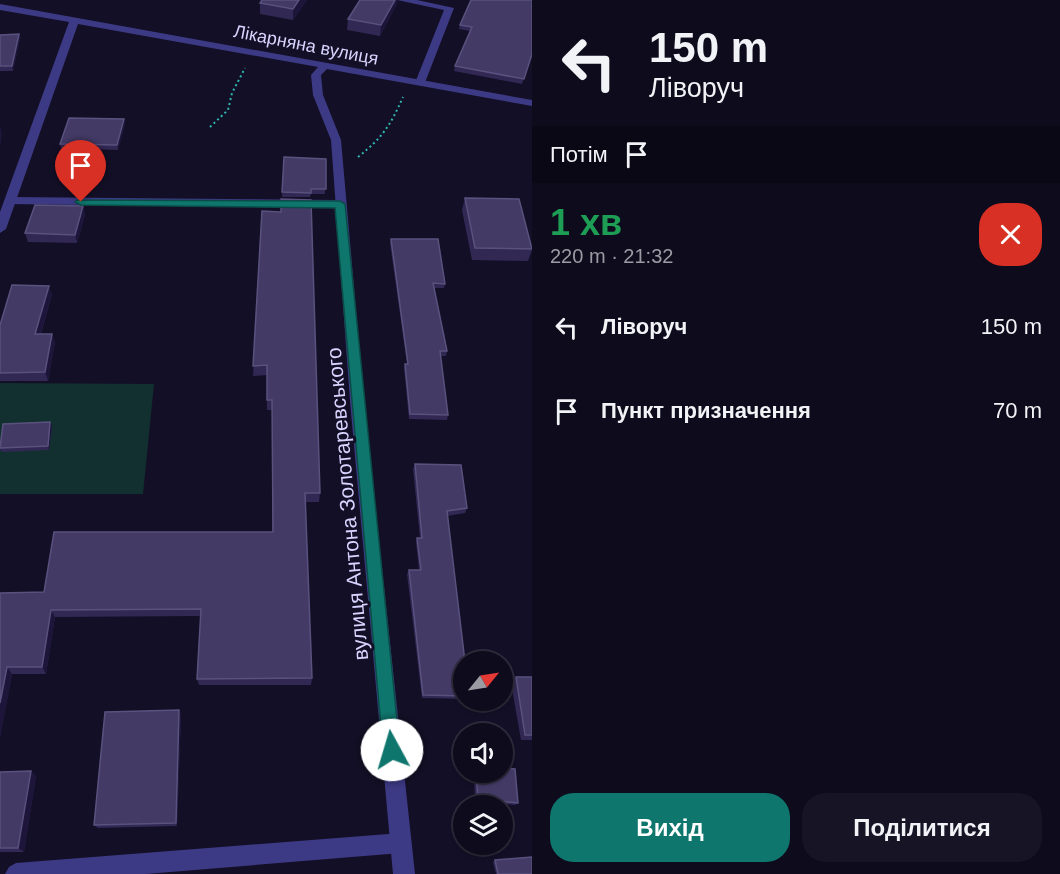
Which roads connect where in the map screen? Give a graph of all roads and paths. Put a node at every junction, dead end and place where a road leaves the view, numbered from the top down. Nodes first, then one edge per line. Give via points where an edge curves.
1 (401, 0) edge
2 (451, 4) edge
3 (0, 7) edge
4 (74, 22) junction
5 (255, 52) junction
6 (325, 65) junction
7 (417, 82) junction
8 (532, 103) edge
9 (210, 127) dead end
10 (338, 180) junction
11 (10, 201) junction
12 (340, 204) junction
13 (0, 229) edge
14 (400, 843) junction
15 (16, 874) edge
16 (404, 874) edge

1 - 2 street
2 - 7 street
3 - 4 street, Лікарняна вулиця
4 - 5 street, Лікарняна вулиця
4 - 11 street
5 - 6 street, Лікарняна вулиця
5 - 9 path via 232,93 228,110
6 - 7 street, Лікарняна вулиця
6 - 10 street, вулиця Антона Золотаревського via 316,75 318,95 336,140
7 - 8 street, Лікарняна вулиця
7 - 10 path via 380,140 355,159
10 - 12 street, вулиця Антона Золотаревського
11 - 12 street
11 - 13 street
12 - 14 street, вулиця Антона Золотаревського
14 - 15 street
14 - 16 street, вулиця Антона Золотаревського

